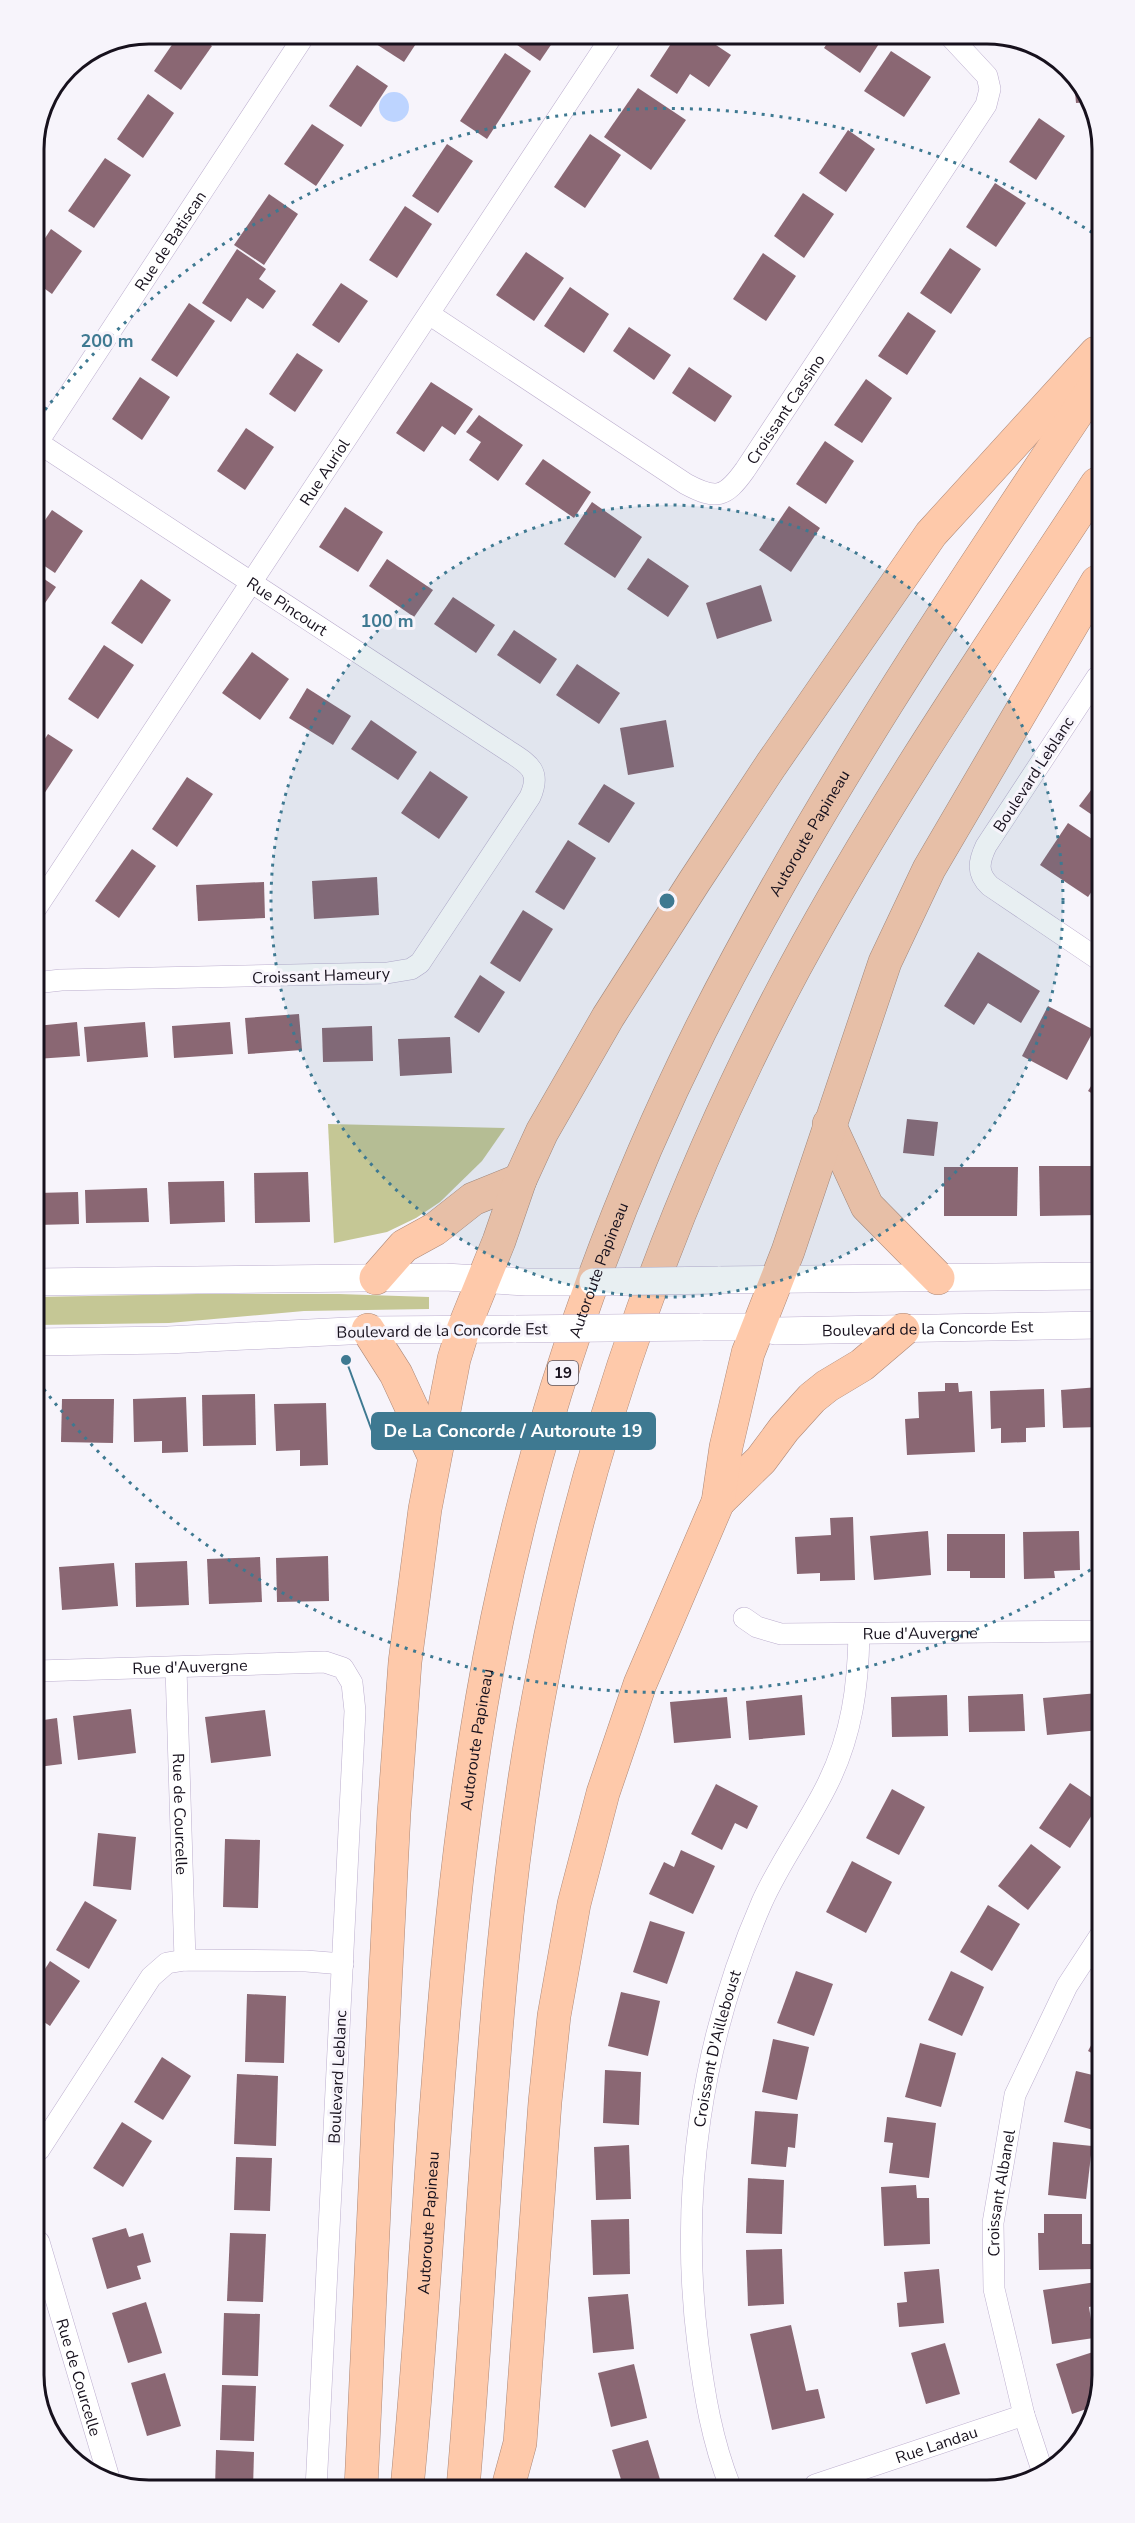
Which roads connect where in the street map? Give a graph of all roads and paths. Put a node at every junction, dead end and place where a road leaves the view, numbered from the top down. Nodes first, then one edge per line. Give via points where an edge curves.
1 (299, 44) edge
2 (607, 44) edge
3 (957, 44) edge
4 (429, 314) junction
5 (1092, 357) edge
6 (1092, 389) edge
7 (44, 429) edge
8 (44, 449) edge
9 (1092, 492) edge
10 (251, 580) junction
11 (1092, 591) edge
12 (1092, 685) edge
13 (536, 778) joint
14 (44, 896) edge
15 (1092, 955) edge
16 (44, 982) edge
17 (829, 1124) junction
18 (520, 1180) junction
19 (1092, 1276) edge
20 (376, 1278) junction
21 (938, 1278) junction
22 (777, 1279) junction
23 (483, 1280) junction
24 (44, 1282) edge
25 (1092, 1325) edge
26 (758, 1327) junction
27 (368, 1330) junction
28 (463, 1330) junction
29 (903, 1330) junction
30 (44, 1342) edge
31 (435, 1456) junction
32 (718, 1502) junction
33 (744, 1618) dead end
34 (1092, 1631) edge
35 (859, 1634) junction
36 (176, 1668) junction
37 (343, 1668) joint
38 (44, 1671) edge
39 (1092, 1948) edge
40 (185, 1960) junction
41 (343, 1964) junction
42 (44, 2142) edge
43 (44, 2259) edge
44 (1024, 2415) junction
45 (1039, 2465) edge
46 (107, 2471) edge
47 (316, 2479) edge
48 (361, 2479) edge
49 (408, 2479) edge
50 (465, 2479) edge
51 (510, 2479) edge
52 (728, 2480) edge
53 (830, 2480) edge

1 - 7 street, Rue de Batiscan
2 - 4 street, Rue Auriol
3 - 4 street, Croissant Cassino via 987,76 990,89 986,105 728,490 708,495 686,484
4 - 10 street, Rue Auriol
5 - 18 highway via 932,534 866,626 614,1007 554,1109
6 - 49 highway, Autoroute Papineau / 19 via 832,792 766,907 681,1073 584,1308 536,1463 497,1618 468,1790 449,1933
8 - 10 street, Rue Pincourt
9 - 50 highway via 906,776 792,972 733,1091 679,1217 611,1408 582,1505 554,1622 519,1826 498,2015
10 - 13 street, Rue Pincourt via 507,750 529,766
10 - 14 street, Rue Auriol
11 - 17 highway via 908,910 875,989
12 - 15 street, Boulevard Leblanc via 980,860 984,881
13 - 16 street, Croissant Hameury via 530,796 420,963 411,969 375,974
17 - 21 highway via 867,1206
17 - 22 highway
18 - 20 highway via 473,1199 435,1229 404,1246
18 - 23 highway
19 - 21 street
20 - 23 street
20 - 24 street
21 - 22 street
22 - 23 street, bridge
22 - 26 highway
23 - 28 highway
25 - 29 street, Boulevard de la Concorde Est
26 - 28 street, Boulevard de la Concorde Est, bridge
26 - 29 street, Boulevard de la Concorde Est via 776,1331
26 - 32 highway via 726,1447
27 - 28 street, Boulevard de la Concorde Est
27 - 30 street, Boulevard de la Concorde Est
27 - 31 highway via 396,1374
28 - 31 highway
29 - 32 highway via 862,1365 812,1398 761,1460
31 - 48 highway via 416,1567 400,1732
32 - 51 highway via 629,1714 603,1793 574,1904 549,2059 520,2443
33 - 35 street, Rue d'Auvergne via 757,1627 781,1634
34 - 35 street, Rue d'Auvergne
35 - 52 street, Croissant D'Ailleboust via 857,1689 849,1731 828,1784 773,1878 742,1951 715,2044 700,2118 692,2194 692,2288 705,2394
36 - 37 street, Rue d'Auvergne via 325,1662
36 - 38 street, Rue d'Auvergne
36 - 40 street, Rue de Courcelle
37 - 41 street, Boulevard Leblanc via 352,1683 355,1711
39 - 44 street, Croissant Albanel via 1067,1986 1015,2095 993,2223 994,2289
40 - 41 street
40 - 42 street via 167,1963 151,1977
41 - 47 street, Boulevard Leblanc
43 - 46 street, Rue de Courcelle
44 - 45 street, Croissant Albanel
44 - 53 street, Rue Landau

